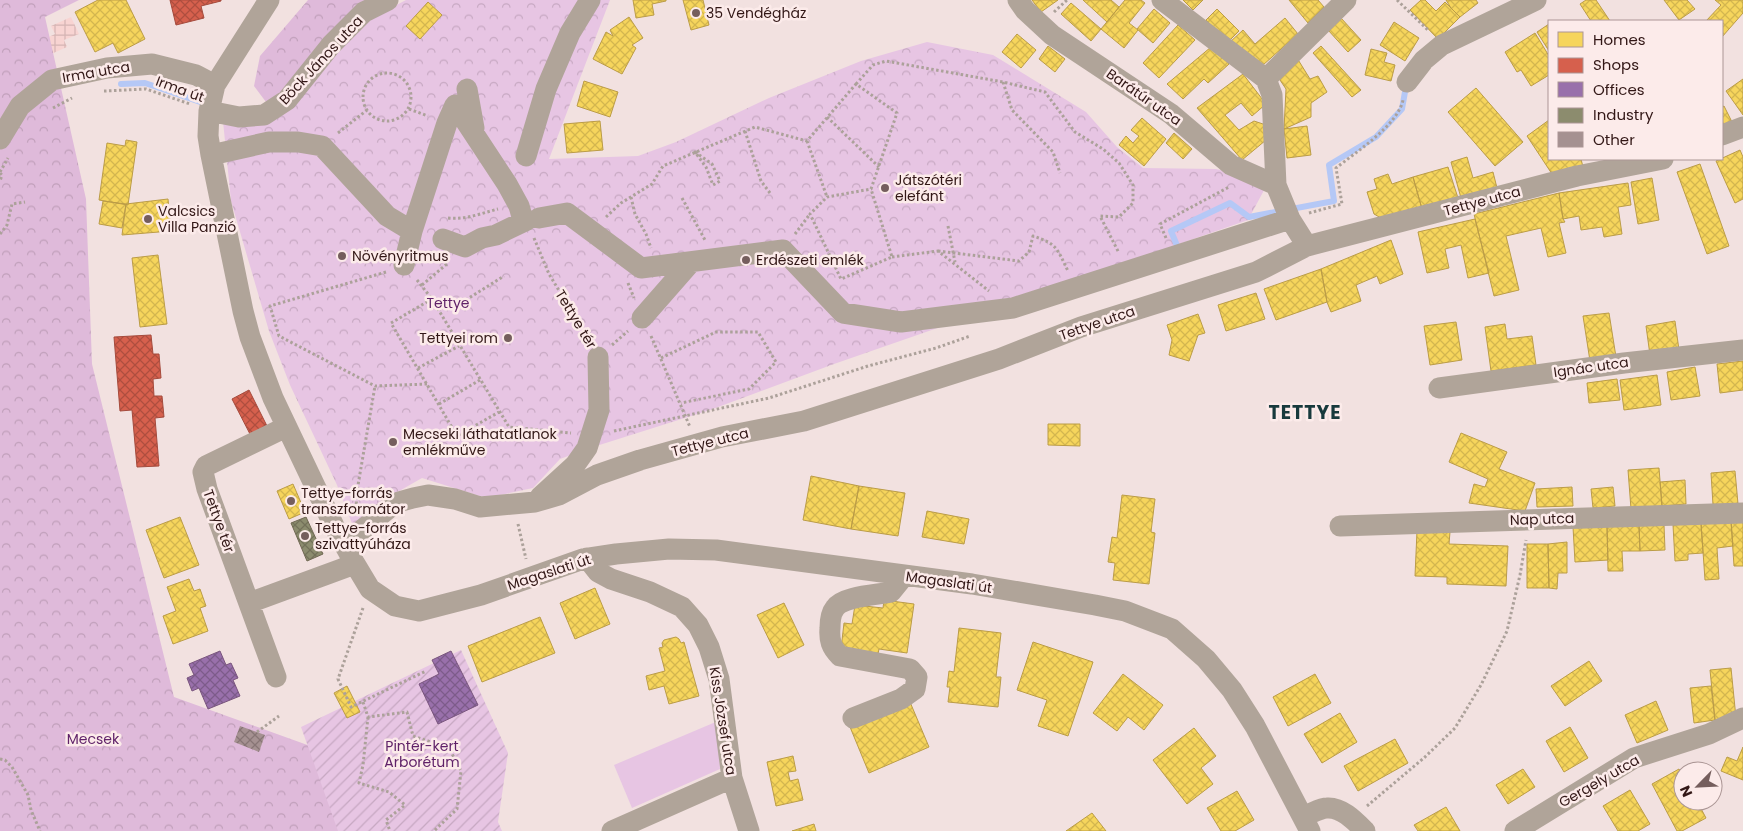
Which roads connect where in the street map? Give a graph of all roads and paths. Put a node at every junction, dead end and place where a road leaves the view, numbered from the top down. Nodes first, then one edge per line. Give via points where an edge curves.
1 (268, 0) edge
2 (388, 0) edge
3 (590, 0) edge
4 (1018, 0) edge
5 (1162, 0) edge
6 (1346, 0) edge
7 (1397, 0) edge
8 (1525, 3) edge
9 (1442, 45) junction
10 (1266, 79) junction
11 (1003, 82) junction
12 (1407, 82) joint
13 (856, 84) junction
14 (215, 85) junction
15 (467, 89) dead end
16 (100, 92) dead end
17 (74, 97) dead end
18 (50, 109) dead end
19 (367, 110) junction
20 (216, 113) junction
21 (827, 117) junction
22 (1743, 127) edge
23 (745, 131) junction
24 (475, 136) junction
25 (1723, 136) edge
26 (807, 141) junction
27 (6, 145) edge
28 (322, 146) junction
29 (695, 152) junction
30 (211, 155) junction
31 (526, 156) dead end
32 (1658, 160) edge
33 (879, 167) junction
34 (0, 172) edge
35 (1060, 173) dead end
36 (1252, 174) junction
37 (0, 181) edge
38 (871, 189) junction
39 (770, 192) dead end
40 (827, 196) junction
41 (631, 197) junction
42 (682, 198) dead end
43 (25, 202) dead end
44 (1284, 206) junction
45 (419, 211) junction
46 (810, 214) junction
47 (527, 216) junction
48 (1160, 224) dead end
49 (948, 226) dead end
50 (412, 231) junction
51 (591, 231) junction
52 (0, 234) edge
53 (444, 239) dead end
54 (1307, 246) junction
55 (465, 247) junction
56 (783, 250) junction
57 (938, 250) junction
58 (954, 252) junction
59 (892, 257) junction
60 (542, 261) dead end
61 (696, 261) junction
62 (956, 263) junction
63 (404, 265) junction
64 (653, 266) junction
65 (1128, 272) junction
66 (504, 276) dead end
67 (1090, 284) junction
68 (422, 285) junction
69 (432, 299) junction
70 (453, 308) dead end
71 (1016, 308) junction
72 (642, 318) joint
73 (972, 335) dead end
74 (459, 346) junction
75 (1743, 350) edge
76 (598, 357) junction
77 (661, 358) dead end
78 (418, 368) junction
79 (480, 380) junction
80 (428, 384) junction
81 (375, 386) junction
82 (1440, 388) dead end
83 (681, 403) dead end
84 (439, 404) junction
85 (499, 412) junction
86 (286, 427) junction
87 (591, 435) junction
88 (524, 502) junction
89 (1743, 513) edge
90 (1529, 520) junction
91 (1340, 526) dead end
92 (362, 530) junction
93 (587, 558) junction
94 (352, 560) junction
95 (904, 576) junction
96 (529, 577) junction
97 (370, 589) junction
98 (249, 603) junction
99 (426, 671) dead end
100 (276, 677) dead end
101 (363, 702) junction
102 (278, 716) dead end
103 (368, 717) junction
104 (853, 718) dead end
105 (1743, 718) edge
106 (257, 732) dead end
107 (0, 759) edge
108 (732, 778) junction
109 (1307, 824) edge
110 (1358, 825) edge
111 (40, 831) edge
112 (390, 831) edge
113 (434, 831) edge
114 (612, 831) edge
115 (749, 831) edge
116 (1514, 831) edge

1 - 14 street
2 - 20 street, Böck János utca via 364,12 337,39 287,100 264,115 239,117
3 - 31 street via 570,33 546,89
4 - 36 street, Barátúr utca via 1052,35 1171,114 1231,165
5 - 10 street
6 - 10 street
7 - 9 path
8 - 9 street
9 - 12 street via 1424,60
10 - 44 street via 1272,95
11 - 13 path via 886,61 873,66
11 - 35 path via 1012,110 1053,152
11 - 65 path via 1045,92 1075,132 1119,163 1133,185 1134,203 1119,217 1100,216
12 - 44 path via 1402,109 1376,137 1336,168 1342,204
13 - 21 path
13 - 33 path via 897,113
14 - 20 street
14 - 27 street, Irma utca via 196,75 152,64 107,68 52,80 20,106
15 - 24 street
16 - 20 path, Irma út via 146,89
17 - 18 path
19 - 19 path via 380,120 396,120 409,108 411,92 408,84 395,74 387,73 371,79 364,93
19 - 28 path
20 - 30 street via 208,136
21 - 26 path
21 - 33 path
22 - 25 street
23 - 26 path via 756,127
23 - 29 path
23 - 39 path via 761,181
24 - 45 street via 455,105
24 - 47 street
26 - 40 path
27 - 34 path
28 - 30 street via 269,142
28 - 50 street via 387,216
29 - 29 path via 713,185 720,181 712,164
29 - 41 path via 663,166 652,184
30 - 86 street via 250,337
32 - 54 street, Tettye utca via 1577,176
33 - 38 path
34 - 37 path
36 - 44 street, Barátúr utca
36 - 48 path
38 - 40 path
38 - 59 path
40 - 46 path
41 - 51 path
41 - 64 path via 635,214 651,247
42 - 61 path via 706,239
43 - 52 path via 12,204 7,225
44 - 54 street
44 - 65 street
45 - 47 path via 455,219 496,209
45 - 50 street
46 - 56 path
46 - 59 path via 841,279
47 - 51 street via 567,213
47 - 55 street via 496,235
49 - 58 path
50 - 63 street
51 - 64 street via 641,268
53 - 55 street
54 - 88 street, Tettye utca via 1256,272 1081,327 999,359 804,421 722,437 640,460 597,475 559,495
55 - 68 path
56 - 61 street
56 - 71 street via 842,313 901,322
57 - 58 path
57 - 59 path
57 - 62 path
58 - 62 path
58 - 67 path via 1019,261 1029,252 1032,236 1047,240 1056,247 1070,276 1088,278
60 - 76 path, Tettye tér
61 - 64 street
61 - 72 street
62 - 71 path via 999,300
63 - 68 path
63 - 81 path via 270,306 279,336
65 - 67 street
66 - 70 path
67 - 71 street
68 - 69 path
69 - 74 path
69 - 78 path via 391,323
72 - 76 path
73 - 87 path via 769,398
74 - 78 path
74 - 79 path
75 - 82 street, Ignác utca
76 - 87 street, Tettye tér via 599,410
77 - 83 path via 716,332 758,332 776,362 749,389
78 - 80 path
79 - 84 path
79 - 85 path
80 - 81 path
80 - 84 path
81 - 92 path via 357,491 355,521
84 - 85 path via 457,436
85 - 87 path via 509,427
86 - 94 street
86 - 98 street, Tettye tér via 206,466 203,472
87 - 88 street, Tettye tér via 587,448 575,465
88 - 92 street via 480,507 428,495 395,503
88 - 96 path
89 - 90 street, Nap utca
90 - 91 street, Nap utca
90 - 110 path via 1507,631 1476,692 1455,728
92 - 94 street
93 - 95 street, Magaslati út via 661,550 716,550
93 - 96 street, Magaslati út
93 - 108 street, Kiss József utca via 598,572 682,607 698,625 719,679
94 - 97 street
94 - 98 street
95 - 104 street via 891,592 849,599 835,608 830,621 829,637 840,656 910,669 917,678 915,689 902,699
95 - 109 street, Magaslati út via 1095,605 1125,611 1172,629 1206,659 1232,690
96 - 97 street, Magaslati út via 481,595 419,611 395,606
97 - 101 path via 338,679 351,707
98 - 100 street, Tettye tér
99 - 101 path
101 - 103 path
102 - 106 path
103 - 112 path via 359,783 390,792 406,805 386,820
103 - 113 path via 407,712 413,736 449,748 461,770 457,809
105 - 116 street, Gergely utca via 1709,734 1634,758
107 - 111 path via 12,767 28,796
108 - 114 street
108 - 115 street, Kiss József utca
109 - 110 street via 1326,808 1338,810

